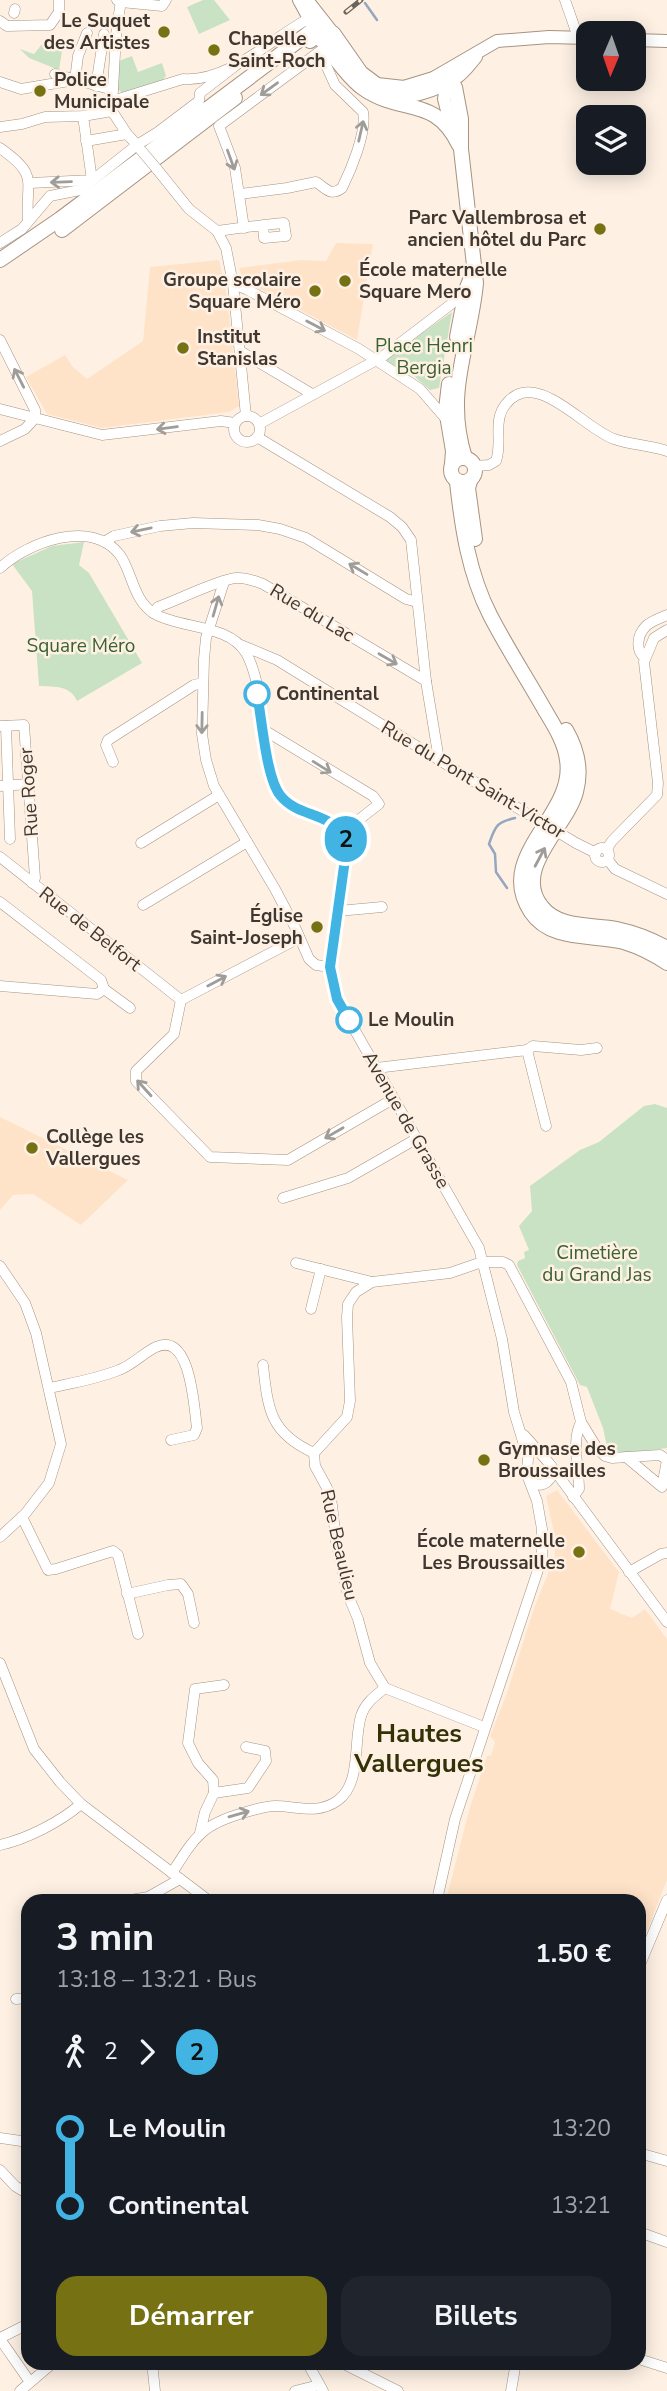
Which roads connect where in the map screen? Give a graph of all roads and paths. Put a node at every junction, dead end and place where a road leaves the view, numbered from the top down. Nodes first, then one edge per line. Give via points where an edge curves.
1 (59, 0) edge
2 (166, 0) edge
3 (299, 0) edge
4 (565, 0) edge
5 (120, 1) edge
6 (576, 23) edge
7 (5, 26) edge
8 (317, 28) edge
9 (87, 33) dead end
10 (104, 34) dead end
11 (576, 37) edge
12 (646, 40) edge
13 (667, 41) edge
14 (486, 47) junction
15 (235, 66) junction
16 (55, 74) dead end
17 (442, 79) junction
18 (75, 80) junction
19 (0, 82) edge
20 (96, 86) junction
21 (113, 90) junction
22 (373, 94) junction
23 (112, 106) junction
24 (83, 116) junction
25 (0, 127) edge
26 (452, 130) junction
27 (127, 134) junction
28 (86, 141) junction
29 (139, 147) junction
30 (0, 148) edge
31 (461, 149) junction
32 (92, 180) junction
33 (30, 183) junction
34 (66, 194) junction
35 (240, 194) junction
36 (74, 215) junction
37 (28, 221) junction
38 (263, 225) dead end
39 (244, 228) junction
40 (217, 231) junction
41 (0, 243) edge
42 (0, 260) edge
43 (474, 270) junction
44 (0, 271) edge
45 (233, 284) junction
46 (462, 307) junction
47 (0, 340) edge
48 (240, 351) junction
49 (376, 360) junction
50 (313, 394) junction
51 (0, 409) edge
52 (246, 416) junction
53 (36, 418) junction
54 (447, 421) junction
55 (235, 423) junction
56 (259, 424) junction
57 (257, 437) junction
58 (0, 441) edge
59 (667, 451) edge
60 (464, 463) junction
61 (463, 481) junction
62 (104, 542) junction
63 (0, 568) edge
64 (223, 582) junction
65 (417, 602) junction
66 (153, 613) junction
67 (667, 615) edge
68 (667, 630) edge
69 (209, 631) junction
70 (240, 644) junction
71 (645, 658) junction
72 (426, 681) junction
73 (203, 683) junction
74 (3, 726) edge
75 (264, 730) junction
76 (439, 760) junction
77 (113, 762) dead end
78 (29, 784) junction
79 (4, 786) edge
80 (219, 795) junction
81 (344, 832) junction
82 (10, 839) dead end
83 (247, 842) junction
84 (141, 843) dead end
85 (603, 854) junction
86 (0, 857) edge
87 (32, 883) junction
88 (667, 894) edge
89 (0, 902) edge
90 (143, 905) dead end
91 (382, 907) dead end
92 (338, 911) junction
93 (299, 938) junction
94 (667, 948) edge
95 (667, 963) edge
96 (330, 967) junction
97 (0, 986) edge
98 (104, 989) junction
99 (181, 1000) junction
100 (130, 1008) dead end
101 (597, 1048) dead end
102 (527, 1050) junction
103 (376, 1068) junction
104 (393, 1099) junction
105 (546, 1126) dead end
106 (416, 1139) junction
107 (283, 1198) dead end
108 (482, 1262) junction
109 (296, 1263) dead end
110 (0, 1266) edge
111 (321, 1269) junction
112 (372, 1282) junction
113 (311, 1310) dead end
114 (263, 1365) dead end
115 (49, 1388) junction
116 (581, 1422) junction
117 (519, 1429) junction
118 (172, 1440) dead end
119 (314, 1453) junction
120 (626, 1457) dead end
121 (547, 1463) junction
122 (528, 1465) junction
123 (530, 1482) junction
124 (546, 1482) junction
125 (571, 1493) junction
126 (537, 1501) junction
127 (22, 1517) junction
128 (0, 1537) edge
129 (667, 1553) edge
130 (655, 1556) junction
131 (667, 1563) edge
132 (628, 1572) junction
133 (127, 1594) junction
134 (667, 1622) edge
135 (194, 1623) dead end
136 (138, 1634) dead end
137 (0, 1663) edge
138 (224, 1685) dead end
139 (385, 1688) junction
140 (484, 1727) junction
141 (246, 1747) dead end
142 (214, 1793) junction
143 (81, 1804) junction
144 (200, 1833) junction
145 (0, 1845) edge
146 (176, 1876) junction
147 (152, 1894) edge
148 (200, 1894) edge
149 (438, 1894) edge
150 (667, 1900) edge
151 (646, 1950) edge
152 (21, 1998) edge
153 (16, 1999) dead end
154 (0, 2138) edge
155 (21, 2140) edge
156 (646, 2149) edge
157 (646, 2155) edge
158 (667, 2155) edge
159 (667, 2161) edge
160 (0, 2171) edge
161 (21, 2190) edge
162 (646, 2234) edge
163 (667, 2242) edge
164 (21, 2328) edge
165 (0, 2338) edge
166 (646, 2361) edge
167 (667, 2368) edge
168 (21, 2369) edge
169 (22, 2370) edge
170 (44, 2370) edge
171 (153, 2370) edge
172 (311, 2370) edge
173 (356, 2370) edge
174 (515, 2370) edge
175 (30, 2382) junction
176 (321, 2388) edge
177 (20, 2391) edge
178 (155, 2391) edge
179 (296, 2391) edge
180 (398, 2391) edge
181 (511, 2391) edge

1 - 7 street via 52,27
2 - 5 street via 162,6
3 - 8 main road
4 - 6 street
5 - 21 street
8 - 15 street
8 - 17 highway via 377,85 393,88
8 - 22 highway via 357,83
8 -> 35 street via 219,126
35 -> 8 street via 316,182 330,192 342,188 364,117 335,85
8 - 36 highway
9 - 18 street
10 - 20 street
11 - 14 main road via 507,40
12 - 13 main road
14 - 17 main road
14 - 17 main road
15 - 23 street via 194,80 183,79
15 - 29 street via 200,93 199,101
16 - 18 street
17 - 22 main road via 420,93
17 - 26 main road
17 - 31 highway via 455,87
18 - 19 street via 21,89
18 - 20 street
20 - 21 street
21 - 23 street
22 - 26 highway via 427,110
23 - 24 street
23 - 27 street
24 - 25 street via 45,117
24 - 28 street
26 - 31 highway
27 - 28 street
27 - 29 street
28 - 32 street
29 - 32 street
29 - 40 street, bridge via 189,209
30 - 33 street via 22,164
31 - 43 highway
32 -> 33 street
32 - 34 street
33 - 37 street
34 - 36 street
34 - 37 street via 50,196
35 - 39 street
36 - 42 highway
36 - 44 highway
37 - 41 street
38 - 39 street
39 - 40 street
40 - 45 street via 226,248
43 - 46 highway
43 - 46 highway via 476,283
45 - 48 street
45 -> 49 street
46 - 49 street
46 - 54 highway
46 - 60 highway via 457,395
53 -> 47 street
48 - 50 street
48 - 52 street
49 - 50 street
49 - 54 street via 420,389
50 - 56 street
51 - 53 street
52 - 55 street
52 - 56 street
55 -> 53 street via 102,435
53 - 58 street
54 - 60 highway via 453,449
55 - 57 street via 238,439 246,442
56 - 57 street
57 - 65 street via 402,527 411,540
59 - 60 street via 614,439 550,398 526,390 505,404 498,419 496,461 489,465
60 - 61 highway via 475,474
60 - 61 highway via 450,472
94 -> 61 highway via 629,932 562,921 536,898 536,866 574,800 579,779 577,757 566,729 490,596
61 - 95 highway via 459,499 477,589 554,726 568,762 565,789 522,867 526,902 535,917 554,930 622,942
62 - 63 street via 81,536 49,541 25,550
65 -> 62 street via 306,538 280,529 193,523 160,526
62 - 66 street via 121,557 139,598
64 - 66 street, Rue du Lac
69 -> 64 street
64 -> 72 street, Rue du Lac via 237,578 263,584
65 - 72 street
66 - 69 street
67 - 71 street via 642,624 638,647
68 - 71 street via 654,638
69 - 70 street
69 - 73 street
70 - 75 street via 252,666
70 - 76 street, Rue du Pont Saint-Victor via 277,660
71 - 85 street via 657,795
72 - 76 street
73 - 77 street via 108,740
73 -> 80 street via 203,742
74 - 78 street, Rue Roger via 24,725
74 - 79 street
75 - 81 street via 271,775 280,796
75 -> 81 street via 373,796 379,804
76 - 85 street, Rue du Pont Saint-Victor, bridge via 576,844
78 - 79 street
78 - 87 street, Rue Roger
79 - 82 street
80 - 83 street
80 - 84 street
81 - 92 street, Avenue de Grasse via 347,845
83 - 90 street
83 - 93 street
85 - 88 street, Rue du Pont Saint-Victor via 622,873
86 - 87 street, Rue de Belfort
87 - 99 street, Rue de Belfort
89 - 98 street via 101,980
91 - 92 street
92 - 96 street, Avenue de Grasse
93 - 96 street via 311,962
99 -> 93 street
96 - 103 street, Avenue de Grasse via 337,999
97 - 98 street via 97,994
98 - 100 street
104 -> 99 street via 288,1160 210,1157 136,1081 136,1071 174,1034
101 - 102 street via 533,1046
102 - 103 street
102 - 105 street
103 - 104 street, Avenue de Grasse
104 - 106 street, Avenue de Grasse
106 - 107 street via 348,1178
106 - 108 street, Avenue de Grasse
108 - 112 street via 450,1273
108 - 116 street via 503,1262 513,1271 571,1382
108 - 117 street, Avenue de Grasse
109 - 111 street
110 - 115 street via 25,1303
111 - 112 street
111 - 113 street
112 - 119 street via 348,1304 350,1401 346,1417
114 - 119 street via 270,1412 281,1431
115 - 118 street via 119,1370 158,1346 173,1347 185,1361 197,1428 194,1435
115 - 127 street via 61,1444 49,1483
116 - 120 street via 605,1456
116 - 125 street via 576,1431 579,1489
117 - 121 street, Avenue de Grasse
117 - 122 street
119 - 139 street, Rue Beaulieu via 332,1505 348,1595 370,1663
121 - 122 street via 535,1460
121 - 124 street via 552,1473
121 - 125 street, Avenue de Grasse
122 - 123 street
123 - 124 street
123 - 126 street
124 - 125 street, Avenue de Grasse
124 - 126 street
125 - 132 street, Avenue de Grasse
126 - 140 street via 542,1558
127 - 128 street
127 - 133 street via 48,1570 113,1551
129 - 130 street
130 - 131 street
130 - 132 street
132 - 134 street, Avenue de Grasse
133 - 135 street via 181,1584
133 - 136 street
137 - 143 street via 34,1749
138 - 142 street via 195,1689 188,1743 213,1780
139 - 140 street
144 -> 139 street via 216,1821 245,1812 273,1806 324,1808 337,1801 346,1793 352,1776 361,1716
140 - 149 street via 455,1819
141 - 142 street via 265,1751 266,1760 248,1788
142 - 144 street
143 - 145 street via 69,1814
143 - 146 street
144 - 146 street
146 - 147 street
146 - 148 street
150 - 151 street
152 - 153 street
154 - 155 street
156 - 158 street
157 - 159 street
160 - 161 street
162 - 163 street
164 - 165 street
165 - 168 street
166 - 167 street
169 - 175 street
170 - 175 street
171 - 178 street
172 - 176 street
173 - 180 street
174 - 181 street
175 - 177 street
176 - 179 street

